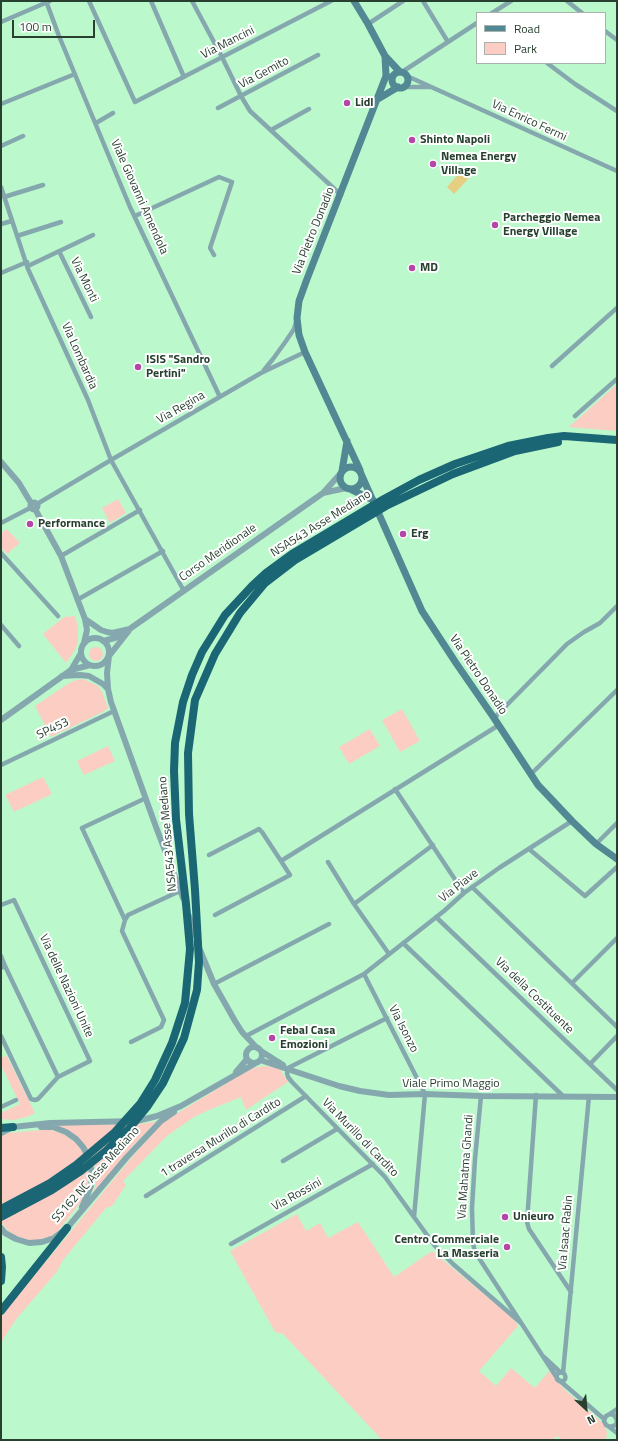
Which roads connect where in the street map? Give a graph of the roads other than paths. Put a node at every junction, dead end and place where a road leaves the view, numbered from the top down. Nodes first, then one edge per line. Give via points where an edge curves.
1 (48, 1) edge
2 (89, 1) edge
3 (151, 1) edge
4 (192, 1) edge
5 (331, 1) edge
6 (354, 1) edge
7 (403, 1) edge
8 (423, 1) edge
9 (511, 1) edge
10 (567, 1) edge
11 (500, 8) junction
12 (494, 12) edge
13 (502, 12) edge
14 (581, 12) edge
15 (1, 22) edge
16 (368, 24) junction
17 (476, 24) edge
18 (606, 32) edge
19 (617, 40) edge
20 (448, 42) junction
21 (318, 55) dead end
22 (385, 56) junction
23 (222, 57) junction
24 (548, 64) edge
25 (75, 74) junction
26 (397, 75) junction
27 (184, 77) junction
28 (401, 87) junction
29 (433, 88) junction
30 (241, 96) junction
31 (378, 99) junction
32 (1, 104) edge
33 (218, 108) dead end
34 (310, 109) dead end
35 (617, 111) edge
36 (113, 114) dead end
37 (96, 123) junction
38 (272, 130) junction
39 (23, 136) dead end
40 (1, 146) edge
41 (617, 170) edge
42 (43, 185) dead end
43 (1, 187) edge
44 (341, 195) junction
45 (4, 197) junction
46 (135, 216) junction
47 (12, 221) junction
48 (61, 222) dead end
49 (1, 224) edge
50 (93, 235) dead end
51 (17, 236) junction
52 (58, 251) junction
53 (214, 254) dead end
54 (27, 264) junction
55 (1, 273) edge
56 (617, 308) edge
57 (91, 317) dead end
58 (297, 318) junction
59 (305, 352) junction
60 (552, 366) dead end
61 (261, 373) junction
62 (617, 379) edge
63 (220, 397) junction
64 (576, 416) dead end
65 (617, 440) edge
66 (347, 441) junction
67 (617, 444) edge
68 (111, 460) junction
69 (1, 462) edge
70 (341, 472) junction
71 (361, 473) junction
72 (348, 488) junction
73 (323, 493) junction
74 (373, 500) junction
75 (34, 506) junction
76 (140, 510) junction
77 (1, 523) edge
78 (163, 551) junction
79 (1, 553) edge
80 (61, 556) junction
81 (184, 591) junction
82 (77, 600) junction
83 (617, 606) edge
84 (58, 616) dead end
85 (85, 619) junction
86 (1, 625) edge
87 (129, 631) junction
88 (104, 641) junction
89 (84, 644) junction
90 (19, 646) dead end
91 (81, 653) junction
92 (109, 656) junction
93 (90, 665) junction
94 (70, 670) junction
95 (62, 676) junction
96 (108, 689) junction
97 (617, 690) edge
98 (114, 710) junction
99 (494, 718) junction
100 (1, 720) edge
101 (499, 725) junction
102 (1, 765) edge
103 (530, 774) junction
104 (395, 789) junction
105 (146, 798) junction
106 (572, 821) junction
107 (617, 823) edge
108 (596, 844) junction
109 (433, 845) junction
110 (529, 850) junction
111 (209, 855) dead end
112 (617, 859) edge
113 (281, 861) junction
114 (328, 862) dead end
115 (617, 867) edge
116 (472, 887) junction
117 (180, 891) junction
118 (464, 893) junction
119 (354, 904) junction
120 (1, 905) edge
121 (215, 915) dead end
122 (436, 917) junction
123 (125, 920) junction
124 (329, 924) dead end
125 (617, 938) edge
126 (403, 943) junction
127 (389, 954) junction
128 (1, 956) edge
129 (3, 967) edge
130 (364, 974) junction
131 (214, 984) junction
132 (572, 984) junction
133 (386, 1018) junction
134 (617, 1027) edge
135 (1, 1036) edge
136 (246, 1036) junction
137 (617, 1036) edge
138 (131, 1042) dead end
139 (259, 1050) junction
140 (246, 1052) junction
141 (247, 1059) junction
142 (258, 1061) junction
143 (590, 1064) junction
144 (288, 1068) junction
145 (58, 1077) junction
146 (224, 1082) junction
147 (617, 1090) edge
148 (425, 1094) junction
149 (536, 1095) junction
150 (306, 1096) junction
151 (481, 1096) junction
152 (563, 1096) junction
153 (589, 1096) junction
154 (617, 1097) edge
155 (16, 1100) dead end
156 (181, 1106) junction
157 (1, 1107) edge
158 (147, 1107) joint
159 (30, 1126) junction
160 (1, 1127) edge
161 (13, 1127) junction
162 (337, 1129) junction
163 (1, 1133) edge
164 (103, 1143) joint
165 (283, 1161) dead end
166 (373, 1164) junction
167 (146, 1196) dead end
168 (1, 1209) edge
169 (77, 1215) junction
170 (1, 1217) edge
171 (414, 1218) junction
172 (1, 1228) edge
173 (67, 1228) junction
174 (231, 1244) dead end
175 (1, 1257) edge
176 (1, 1281) edge
177 (571, 1292) junction
178 (1, 1311) edge
179 (521, 1323) junction
180 (543, 1356) junction
181 (563, 1374) junction
182 (558, 1380) junction
183 (569, 1389) junction
184 (617, 1410) edge
185 (606, 1417) junction
186 (617, 1421) edge
187 (608, 1426) junction
188 (617, 1433) edge

1 - 15 street
1 - 25 street, Viale Giovanni Amendola
2 - 27 street, Via Mancini via 135,102
3 - 27 street
4 - 23 street
5 - 23 street, Via Mancini
6 - 16 main road, Via Pietro Donadio
7 - 16 street
8 - 20 street
9 - 11 street
10 - 14 street
11 - 12 street
11 - 13 street
16 - 22 main road, Via Pietro Donadio
17 - 20 street
18 - 19 street
20 - 26 street
21 - 30 street, Via Gemito
22 - 26 main road
22 - 26 main road, Via Pietro Donadio
23 - 27 street, Via Mancini
23 - 30 street
24 - 35 street
25 - 32 street
25 - 37 street, Viale Giovanni Amendola
26 - 28 main road via 393,84
26 - 28 main road via 408,82
26 - 29 street, Via Enrico Fermi
26 - 31 main road, Via Pietro Donadio
28 - 29 street, Via Enrico Fermi
28 - 31 main road
29 - 41 street, Via Enrico Fermi
30 - 33 street, Via Gemito
30 - 38 street via 250,111
31 - 44 main road, Via Pietro Donadio
34 - 38 street
36 - 37 street
37 - 46 street, Viale Giovanni Amendola
38 - 44 street
39 - 40 street
42 - 45 street
43 - 45 street, Via Lombardia
44 - 58 main road, Via Pietro Donadio via 299,301
45 - 47 street, Via Lombardia
46 - 53 street via 219,177 232,182 210,248
46 - 63 street, Viale Giovanni Amendola
47 - 49 street
47 - 51 street, Via Lombardia
48 - 51 street
50 - 52 street, Via Monti
51 - 54 street, Via Lombardia
52 - 54 street, Via Monti
52 - 57 street, Via Monti
54 - 55 street
54 - 68 street, Via Lombardia via 88,400
56 - 60 street
58 - 59 main road, Via Pietro Donadio
58 - 61 street, Via Regina via 286,341
59 - 61 street, Via Regina
59 - 66 main road, Via Pietro Donadio
61 - 63 street, Via Regina
62 - 64 street
63 - 68 street, Via Regina
65 - 164 highway, NSA543 Asse Mediano, bridge via 564,436 508,446 455,464 419,480 292,554 256,582 225,615 202,652 192,675 183,702 175,742 176,819 190,949 185,1003 172,1043 155,1080 140,1104
66 - 70 main road
66 - 71 main road, Via Pietro Donadio
67 - 158 highway, NSA543 Asse Mediano, bridge via 555,442 515,451 452,474 386,506 294,560 265,583 240,614 215,654 195,700 188,753 189,814 199,962 197,990 181,1045 163,1083
68 - 75 street
68 - 76 street, Via Lombardia
69 - 75 street
70 - 71 main road via 351,466
70 - 72 main road via 340,482
70 - 73 street
71 - 72 main road via 360,485 357,488
71 - 74 main road, Via Pietro Donadio
72 - 73 street
72 - 74 main road
73 - 81 street, Corso Meridionale
74 - 99 main road, Via Pietro Donadio via 422,611
75 - 77 street
75 - 80 street
76 - 78 street, Via Lombardia
76 - 80 street
78 - 81 street, Via Lombardia
78 - 82 street
79 - 84 street
80 - 82 street
81 - 87 street, Corso Meridionale
82 - 85 street
83 - 99 street via 600,623 567,644
85 - 87 street via 107,632
85 - 89 street via 87,630
86 - 90 street
87 - 88 street
87 - 92 street
88 - 89 street via 92,638
88 - 92 street via 108,646
89 - 91 street
91 - 93 street
91 - 94 street
92 - 93 street via 101,664
92 - 96 street
93 - 94 street
94 - 95 street
95 - 96 street via 89,676
95 - 100 street
96 - 98 street
97 - 103 street
98 - 102 street, SP453
98 - 105 street
99 - 101 main road, Via Pietro Donadio
101 - 103 main road, Via Pietro Donadio
101 - 104 street
103 - 106 main road, Via Pietro Donadio
104 - 109 street
104 - 113 street
105 - 117 street
105 - 123 street via 82,828
106 - 108 main road, Via Pietro Donadio
106 - 110 street, Via Piave
107 - 108 street
108 - 112 main road, Via Pietro Donadio
109 - 118 street
109 - 119 street
110 - 115 street via 585,896
110 - 116 street, Via Piave
111 - 113 street via 259,829
113 - 121 street via 290,875
114 - 119 street
116 - 118 street, Via Piave
116 - 132 street
117 - 123 street via 128,915
117 - 131 street
118 - 122 street, Via Piave
119 - 127 street
120 - 145 street, Via delle Nazioni Unite via 14,900 90,1061
122 - 126 street, Via Piave
122 - 143 street, Via della Costituente
123 - 138 street via 122,931 164,1020 160,1027
124 - 131 street
125 - 132 street
126 - 127 street, Via Piave
126 - 152 street
127 - 130 street, Via Piave
128 - 129 street
129 - 145 street
130 - 133 street, Via Isonzo
130 - 136 street, Via Piave
131 - 136 street via 234,1021
132 - 134 street
133 - 144 street
133 - 148 street, Via Isonzo
135 - 145 street, Via delle Nazioni Unite via 31,1099 38,1099
136 - 139 street
136 - 140 street
137 - 143 street
139 - 140 street via 252,1047
139 - 142 street via 262,1056
139 - 144 street, Viale Primo Maggio
140 - 141 street
141 - 142 street via 251,1063
141 - 146 street, SS162 NC Asse Mediano
142 - 144 street, Viale Primo Maggio
142 - 146 street, SS162 NC Asse Mediano
143 - 147 street, Via della Costituente
144 - 148 street, Viale Primo Maggio via 360,1091 389,1095
144 - 150 street, Via Murillo di Cardito via 288,1077
146 - 156 street, SS162 NC Asse Mediano
148 - 151 street, Viale Primo Maggio
148 - 171 street
149 - 151 street, Viale Primo Maggio
149 - 152 street, Viale Primo Maggio
149 - 177 street via 527,1222 529,1229
150 - 162 street, Via Murillo di Cardito
150 - 167 street, 1 traversa Murillo di Cardito
151 - 179 street, Via Mahatma Ghandi via 472,1208 474,1248 479,1260
152 - 153 street, Viale Primo Maggio
153 - 154 street, Viale Primo Maggio
153 - 177 street, Via Isaac Rabin
155 - 157 street
156 - 159 street, SS162 NC Asse Mediano via 137,1121 50,1123
156 - 169 street, SS162 NC Asse Mediano via 161,1121
158 - 170 highway, SS162 NC Asse Mediano, bridge via 128,1130 81,1171 52,1190
159 - 161 street, SS162 NC Asse Mediano
159 - 169 street via 53,1127 66,1132 76,1139 89,1158 92,1186
160 - 161 highway
161 - 163 street, SS162 NC Asse Mediano
162 - 165 street
162 - 166 street, Via Murillo di Cardito
164 - 168 highway, SS162 NC Asse Mediano, bridge via 50,1183
166 - 171 street, Via Murillo di Cardito
166 - 174 street, Via Rossini
169 - 173 street, SS162 NC Asse Mediano
171 - 179 street, Via Murillo di Cardito via 435,1246 453,1264
172 - 173 street, SS162 NC Asse Mediano via 16,1239 29,1243 54,1238
173 - 178 highway
175 - 176 highway
177 - 181 street, Via Isaac Rabin
179 - 180 street, Via Mahatma Ghandi
180 - 181 street
180 - 182 street
181 - 182 street via 557,1375
181 - 182 street via 563,1381
181 - 183 street
182 - 183 street
183 - 185 street
184 - 185 street
185 - 186 street via 614,1415
185 - 187 street via 605,1423
186 - 187 street via 614,1426
187 - 188 street

